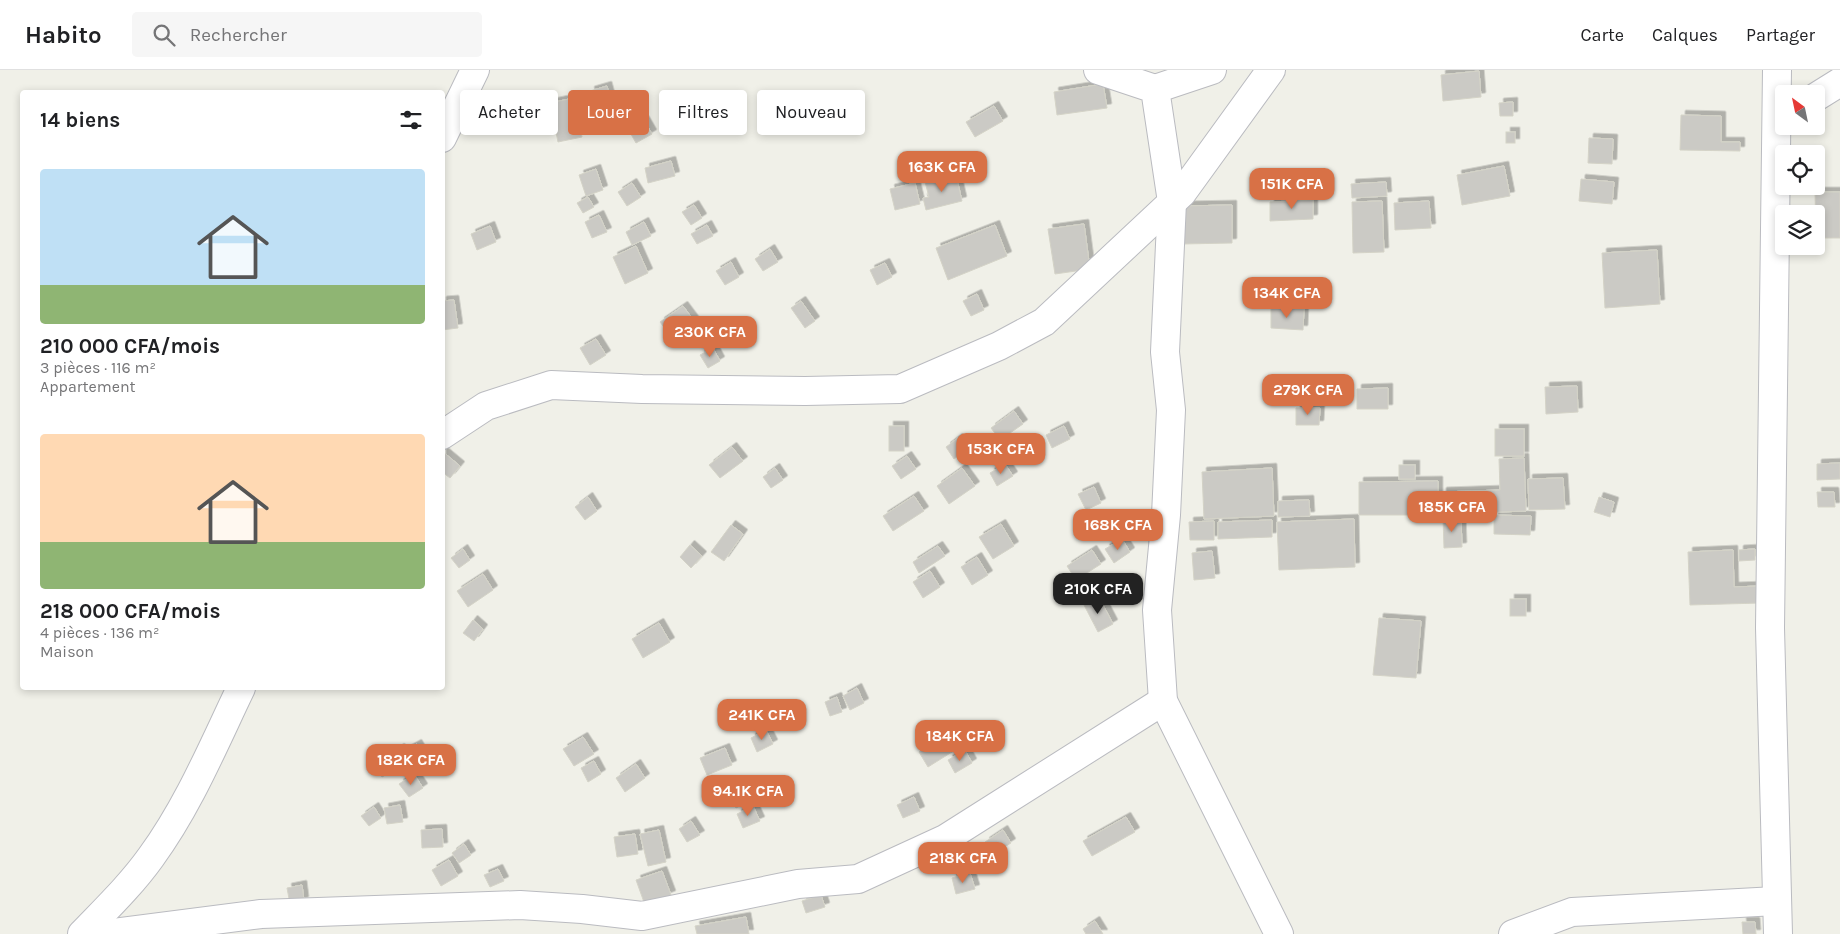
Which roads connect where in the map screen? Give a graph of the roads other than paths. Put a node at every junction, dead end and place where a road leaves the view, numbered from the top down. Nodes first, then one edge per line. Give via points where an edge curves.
1 (475, 70) edge
2 (1098, 70) edge
3 (1212, 70) edge
4 (1271, 70) edge
5 (1777, 70) edge
6 (1840, 82) edge
7 (1778, 85) edge
8 (1155, 89) junction
9 (1825, 91) edge
10 (445, 132) edge
11 (1780, 135) edge
12 (1172, 202) junction
13 (445, 433) edge
14 (240, 690) edge
15 (1163, 700) junction
16 (1776, 901) junction
17 (82, 934) edge
18 (106, 934) edge
19 (1279, 934) edge
20 (1513, 934) edge
21 (1778, 934) edge

1 - 10 street
2 - 8 street
3 - 8 street
4 - 12 street via 1182,193
5 - 7 street
6 - 9 street
8 - 12 street
11 - 16 street via 1770,628
12 - 13 street via 1044,322 999,346 900,389 795,391 551,385 486,406
12 - 15 street via 1165,352 1171,410 1157,610
14 - 17 street via 184,805 152,857
15 - 18 street via 945,839 858,879 798,884 642,916 582,908 520,905 271,913
15 - 19 street
16 - 20 street via 1572,912
16 - 21 street

